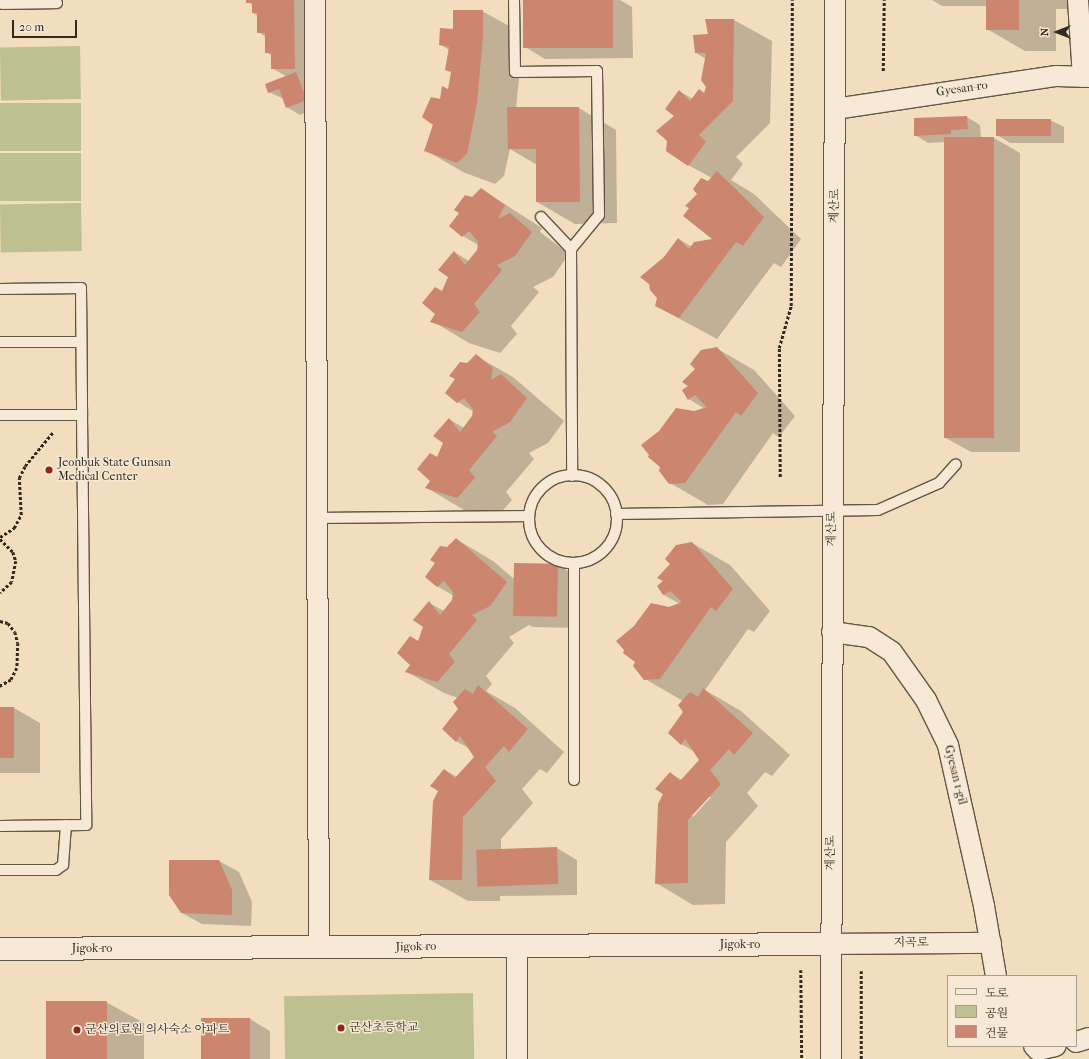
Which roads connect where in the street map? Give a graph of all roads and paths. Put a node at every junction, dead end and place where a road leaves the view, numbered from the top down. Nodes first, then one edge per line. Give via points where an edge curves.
1 (14, 0) edge
2 (315, 0) edge
3 (514, 0) edge
4 (792, 0) edge
5 (835, 0) edge
6 (884, 0) edge
7 (1078, 0) edge
8 (57, 3) dead end
9 (1, 4) edge
10 (883, 71) dead end
11 (1086, 77) edge
12 (836, 109) junction
13 (542, 217) dead end
14 (571, 249) junction
15 (0, 289) edge
16 (0, 342) edge
17 (81, 342) junction
18 (0, 415) edge
19 (60, 415) junction
20 (82, 415) junction
21 (956, 464) dead end
22 (572, 476) junction
23 (780, 477) dead end
24 (832, 510) junction
25 (616, 514) junction
26 (529, 516) junction
27 (318, 518) junction
28 (0, 538) edge
29 (574, 563) junction
30 (0, 593) edge
31 (0, 621) edge
32 (832, 632) junction
33 (0, 686) edge
34 (574, 780) dead end
35 (66, 825) junction
36 (0, 826) edge
37 (0, 870) edge
38 (990, 943) junction
39 (831, 944) junction
40 (517, 946) junction
41 (319, 948) junction
42 (0, 949) edge
43 (801, 970) dead end
44 (861, 971) dead end
45 (996, 975) edge
46 (1089, 1038) edge
47 (1077, 1042) edge
48 (1035, 1047) edge
49 (1052, 1047) edge
50 (517, 1059) edge
51 (802, 1059) edge
52 (831, 1059) edge
53 (861, 1059) edge

1 - 9 lane
2 - 27 street
3 - 14 lane via 515,72 597,71 599,215
4 - 23 path via 791,306 778,348
5 - 12 street, 계산로
6 - 10 path
7 - 11 street
8 - 9 lane
11 - 12 street, Gyesan-ro via 1058,76
12 - 24 street, 계산로
13 - 14 lane
14 - 22 lane
15 - 17 lane via 81,288
16 - 17 lane
17 - 20 lane
18 - 19 lane
19 - 20 lane
19 - 28 path via 60,425 43,442 19,478 21,514 14,528
20 - 35 lane via 86,825
21 - 24 lane via 939,483 878,510
22 - 25 lane via 592,480 604,488 612,500
22 - 26 lane via 551,481 540,490 532,502
24 - 25 lane
24 - 32 street, 계산로
25 - 29 lane via 616,528 610,542 601,553 588,561
26 - 27 lane
26 - 29 lane via 530,530 536,544 546,555 559,561
27 - 41 street
28 - 30 path via 13,552 16,572 12,582
29 - 34 lane
31 - 33 path via 8,623 18,643 16,668 12,680
32 - 38 street, Gyesan 1-gil via 870,637 892,652 926,700 948,745
32 - 39 street, 계산로
35 - 36 lane
35 - 37 lane via 63,865 56,870
38 - 39 street, 지곡로
38 - 45 street, Gyesan 1-gil
39 - 40 street, Jigok-ro
39 - 52 street, 계산로
40 - 41 street, Jigok-ro
40 - 50 street
41 - 42 street, Jigok-ro
43 - 51 path
44 - 53 path
46 - 47 street
48 - 49 street via 1038,1050

